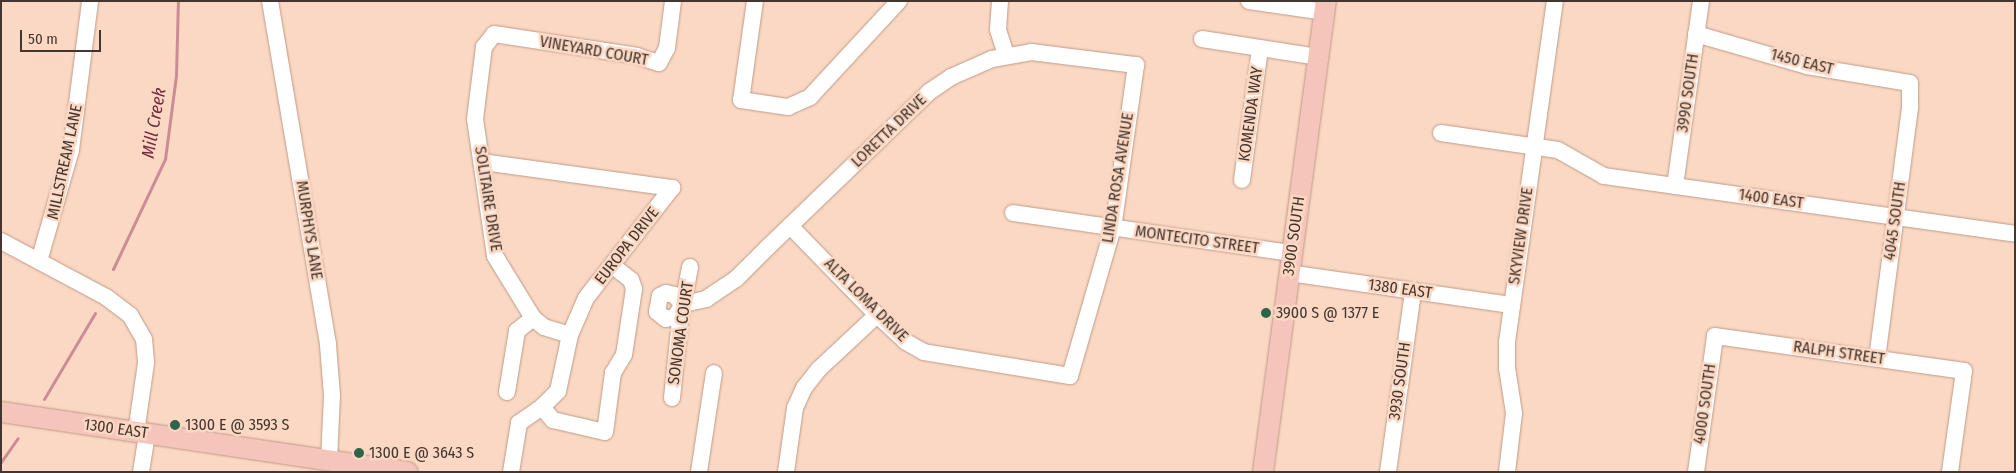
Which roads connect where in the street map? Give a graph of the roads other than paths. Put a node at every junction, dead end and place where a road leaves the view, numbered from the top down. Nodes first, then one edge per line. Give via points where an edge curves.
1 (90, 1) edge
2 (270, 1) edge
3 (674, 1) edge
4 (755, 1) edge
5 (899, 1) edge
6 (1000, 1) edge
7 (1249, 1) edge
8 (1555, 1) edge
9 (1701, 1) edge
10 (1326, 7) edge
11 (494, 34) joint
12 (1696, 34) junction
13 (1202, 39) dead end
14 (1260, 48) junction
15 (1006, 55) junction
16 (1318, 57) junction
17 (1136, 65) joint
18 (1910, 83) joint
19 (1441, 133) dead end
20 (1534, 144) junction
21 (482, 162) junction
22 (1242, 180) dead end
23 (1675, 186) junction
24 (1013, 213) dead end
25 (1896, 216) junction
26 (790, 226) junction
27 (1113, 228) junction
28 (2015, 234) edge
29 (1, 240) edge
30 (1292, 253) junction
31 (39, 261) junction
32 (612, 265) junction
33 (690, 267) dead end
34 (1289, 273) junction
35 (1413, 291) junction
36 (683, 304) junction
37 (1512, 305) junction
38 (877, 315) junction
39 (533, 318) junction
40 (570, 335) junction
41 (1715, 336) joint
42 (1877, 358) junction
43 (714, 373) dead end
44 (1070, 376) joint
45 (507, 392) dead end
46 (672, 398) dead end
47 (542, 407) junction
48 (1, 412) edge
49 (141, 433) junction
50 (329, 460) junction
51 (1696, 471) edge
52 (142, 472) edge
53 (408, 472) edge
54 (511, 472) edge
55 (699, 472) edge
56 (786, 472) edge
57 (1263, 472) edge
58 (1388, 472) edge
59 (1507, 472) edge
60 (1700, 472) edge
61 (1950, 472) edge

1 - 31 street, MILLSTREAM LANE via 71,150
2 - 50 street, MURPHYS LANE via 329,352 332,396
3 - 11 street, VINEYARD COURT via 667,48 659,63 638,56
4 - 5 street via 741,100 788,107 810,97
6 - 15 street via 998,30
7 - 10 street
8 - 20 street, SKYVIEW DRIVE
9 - 12 street, 3990 SOUTH
10 - 16 main road, 3900 SOUTH
11 - 21 street, SOLITAIRE DRIVE via 484,46 476,104
12 - 18 street, 1450 EAST via 1807,66
12 - 23 street, 3990 SOUTH
13 - 14 street
14 - 16 street
14 - 22 street, KOMENDA WAY
15 - 17 street, LORETTA DRIVE via 1056,54
15 - 26 street, LORETTA DRIVE via 971,66 929,92
16 - 30 main road, 3900 SOUTH
17 - 27 street, LINDA ROSA AVENUE
18 - 25 street, 4045 SOUTH via 1910,108
19 - 20 street, 1400 EAST
20 - 23 street, 1400 EAST via 1558,150 1604,176
20 - 37 street, SKYVIEW DRIVE
21 - 32 street, EUROPA DRIVE via 672,188
21 - 39 street, SOLITAIRE DRIVE via 495,256
23 - 25 street, 1400 EAST
24 - 27 street, MONTECITO STREET
25 - 28 street, 1400 EAST
25 - 42 street, 4045 SOUTH
26 - 36 street, LORETTA DRIVE via 722,290 706,299
26 - 38 street, ALTA LOMA DRIVE
27 - 30 street, MONTECITO STREET
27 - 44 street, LINDA ROSA AVENUE
29 - 31 street
30 - 34 main road, 3900 SOUTH
31 - 49 street via 106,297 130,315 144,339 146,363
32 - 40 street, EUROPA DRIVE via 586,298
32 - 47 street via 631,280 634,289 624,355 613,373 605,432 552,420
33 - 36 street, SONOMA COURT
34 - 35 street, 1380 EAST
34 - 57 main road, 3900 SOUTH
35 - 37 street, 1380 EAST
35 - 58 street, 3930 SOUTH
36 - 46 street, SONOMA COURT
37 - 59 street, SKYVIEW DRIVE via 1506,354 1514,413
38 - 44 street, ALTA LOMA DRIVE via 906,342 924,352
38 - 56 street via 819,369 804,388 795,408
39 - 40 street, SOLITAIRE DRIVE via 544,327
39 - 45 street via 517,331
40 - 47 street, EUROPA DRIVE via 560,386
41 - 42 street, RALPH STREET
41 - 51 street, 4000 SOUTH
42 - 61 street, RALPH STREET via 1964,371
43 - 55 street
47 - 54 street, EUROPA DRIVE via 519,423
48 - 49 main road, 1300 EAST
49 - 50 main road, 1300 EAST
49 - 52 street
50 - 53 main road, 1300 EAST
51 - 60 street

